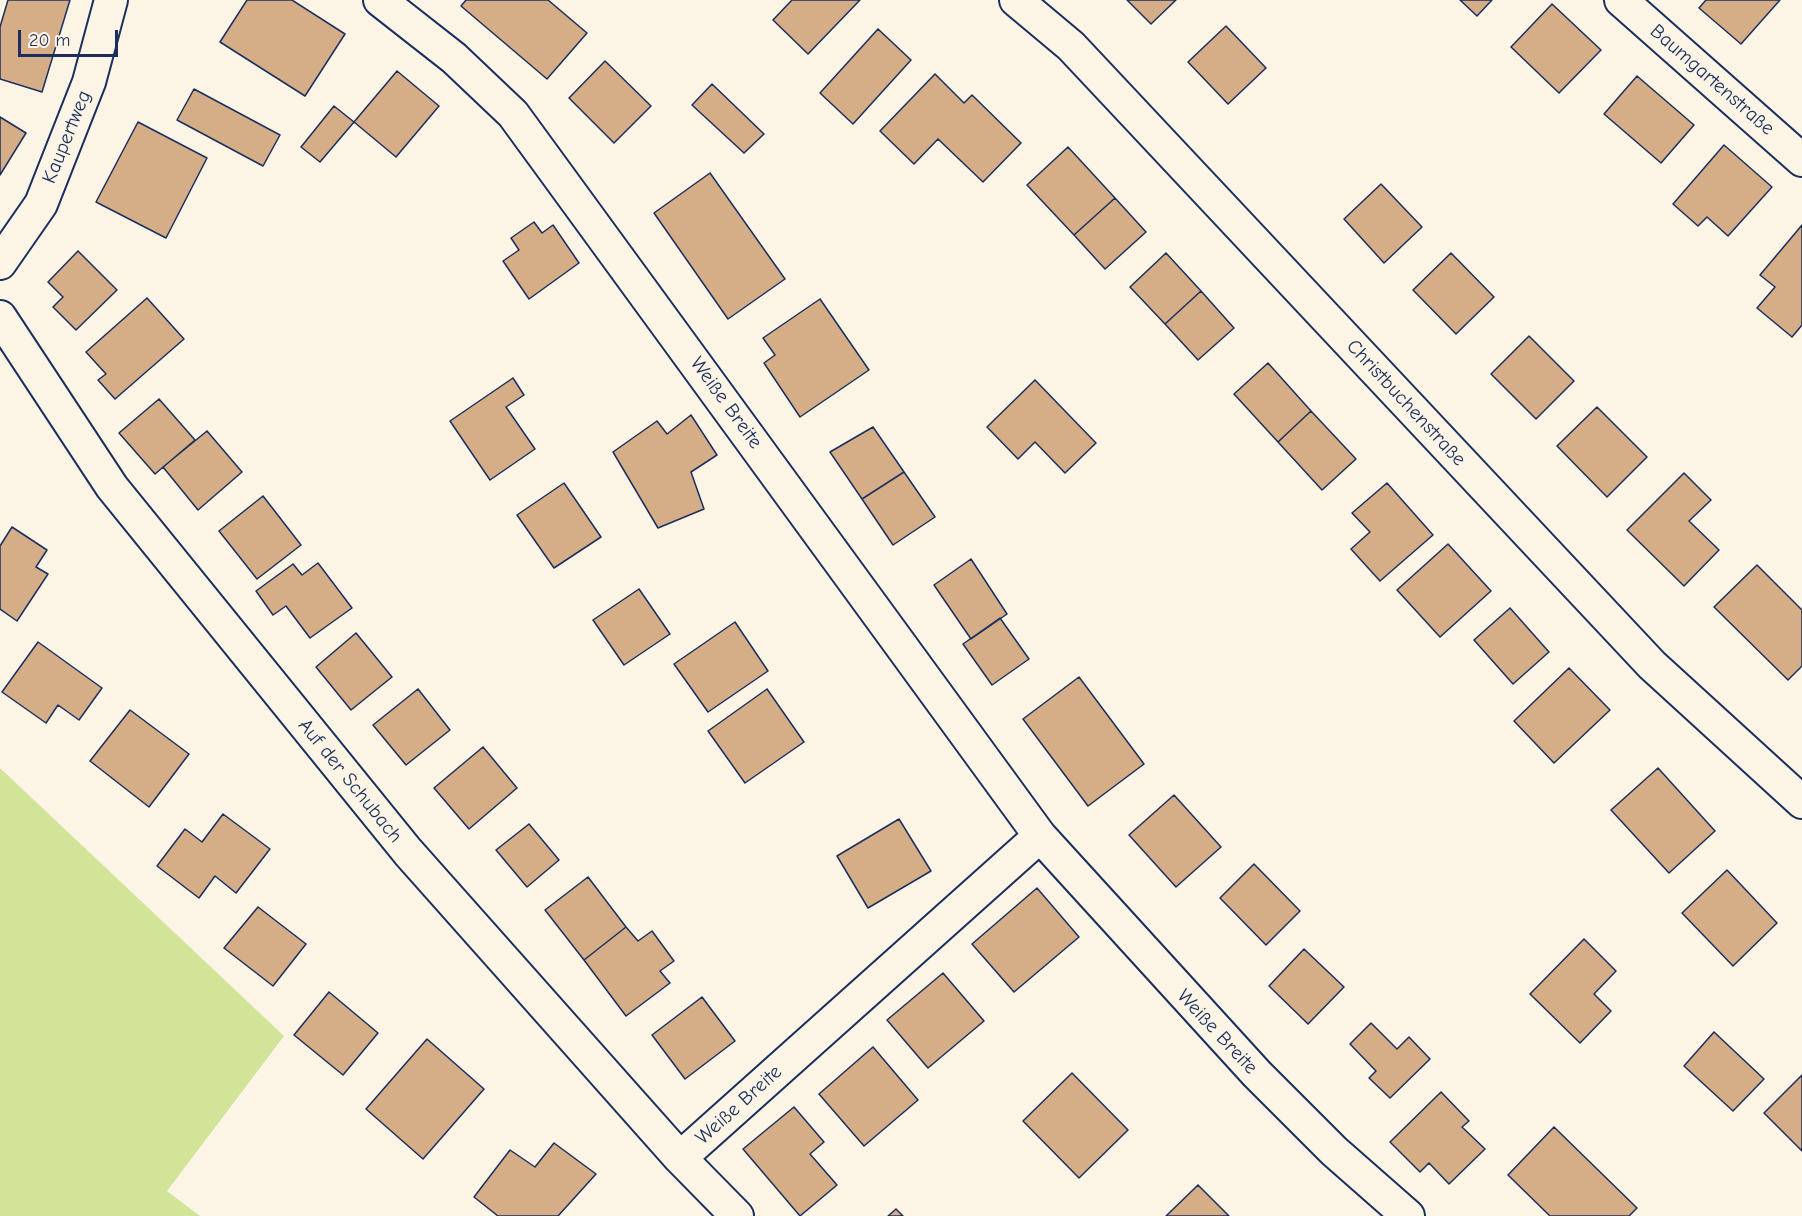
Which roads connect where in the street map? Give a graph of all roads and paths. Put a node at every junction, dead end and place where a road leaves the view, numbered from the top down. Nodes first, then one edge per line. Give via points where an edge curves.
1 (111, 0) edge
2 (380, 0) edge
3 (1016, 0) edge
4 (1621, 0) edge
5 (1802, 160) edge
6 (0, 263) edge
7 (0, 317) edge
8 (1802, 802) edge
9 (1040, 836) junction
10 (680, 1158) junction
11 (737, 1216) edge
12 (1407, 1216) edge

1 - 6 street, Kaupertweg via 89,82 41,204
2 - 9 street, Weiße Breite via 454,58 513,114
3 - 8 street, Christbuchenstraße via 1071,46 1652,665
4 - 5 street, Baumgartenstraße
7 - 10 street, Auf der Schubach via 126,505 408,852
9 - 10 street, Weiße Breite
9 - 12 street, Weiße Breite via 1257,1074
10 - 11 street, Auf der Schubach

